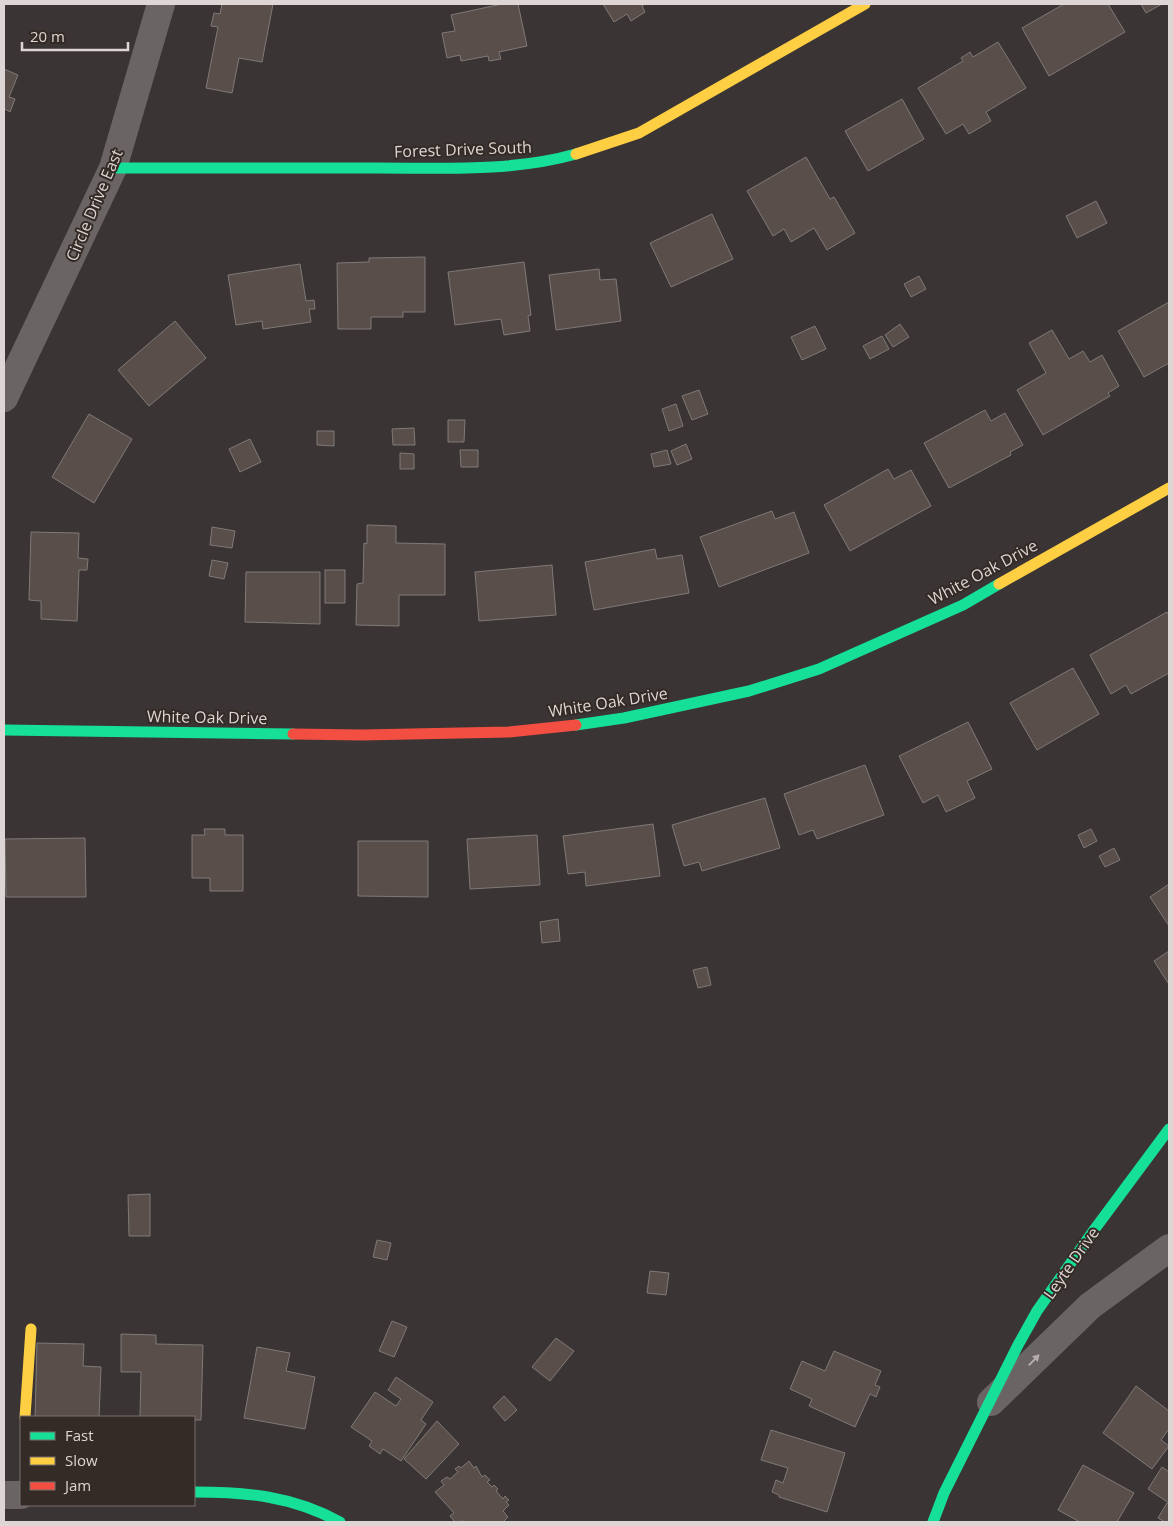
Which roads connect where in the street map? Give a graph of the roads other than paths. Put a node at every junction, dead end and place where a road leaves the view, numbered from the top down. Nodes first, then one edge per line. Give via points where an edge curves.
1 (161, 4) edge
2 (865, 4) edge
3 (113, 168) junction
4 (4, 398) edge
5 (1169, 488) edge
6 (4, 730) edge
7 (1169, 1129) edge
8 (1169, 1248) edge
9 (31, 1329) dead end
10 (987, 1406) junction
11 (25, 1416) edge
12 (195, 1492) edge
13 (340, 1522) edge
14 (933, 1522) edge

1 - 3 street, Circle Drive East
2 - 3 street, Forest Drive South via 639,133 551,161 517,166 444,168
3 - 4 street, Circle Drive East
5 - 6 street, White Oak Drive via 963,605 819,669 749,691 624,718 509,732 362,735
7 - 10 street, Leyte Drive via 1037,1311
10 -> 8 street, Leyte Drive via 1090,1306
9 - 11 street
10 - 14 street, Leyte Drive
12 - 13 street via 268,1496 299,1503

